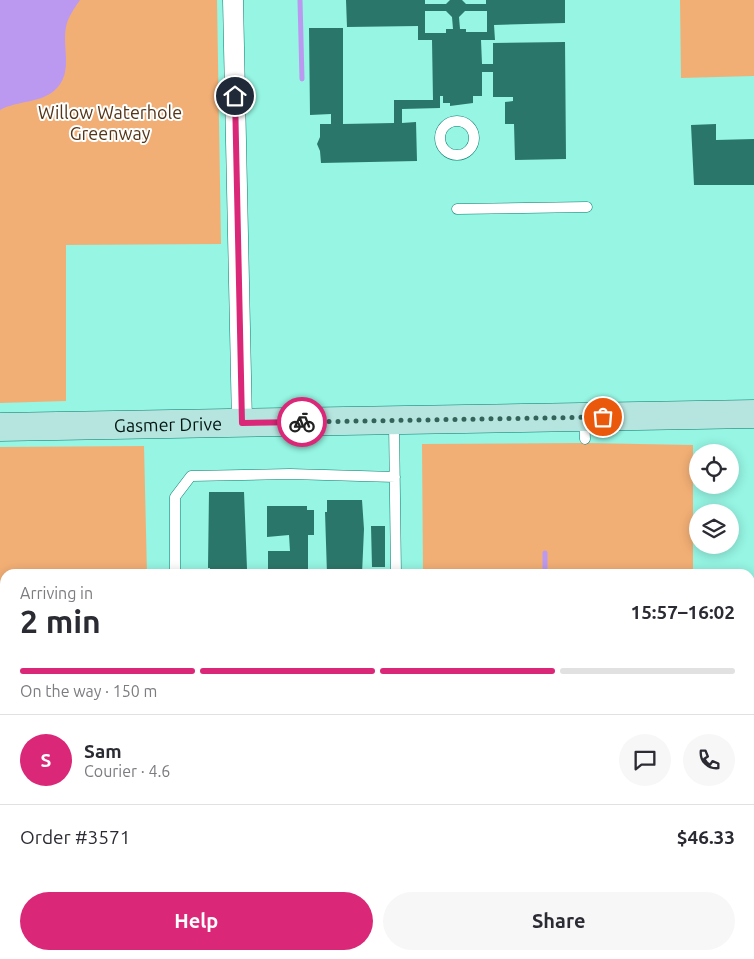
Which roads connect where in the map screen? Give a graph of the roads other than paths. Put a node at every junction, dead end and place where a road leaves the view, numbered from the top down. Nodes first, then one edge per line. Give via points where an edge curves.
1 (233, 0) edge
2 (587, 207) dead end
3 (457, 209) dead end
4 (754, 414) edge
5 (394, 422) junction
6 (242, 423) junction
7 (0, 428) edge
8 (394, 478) junction
9 (175, 569) edge
10 (396, 569) edge

1 - 6 street
2 - 3 lane
4 - 5 street, Gasmer Drive via 584,428
5 - 6 street, Gasmer Drive
5 - 8 lane
6 - 7 street, Gasmer Drive
8 - 9 lane via 290,474 191,476 174,497
8 - 10 lane

